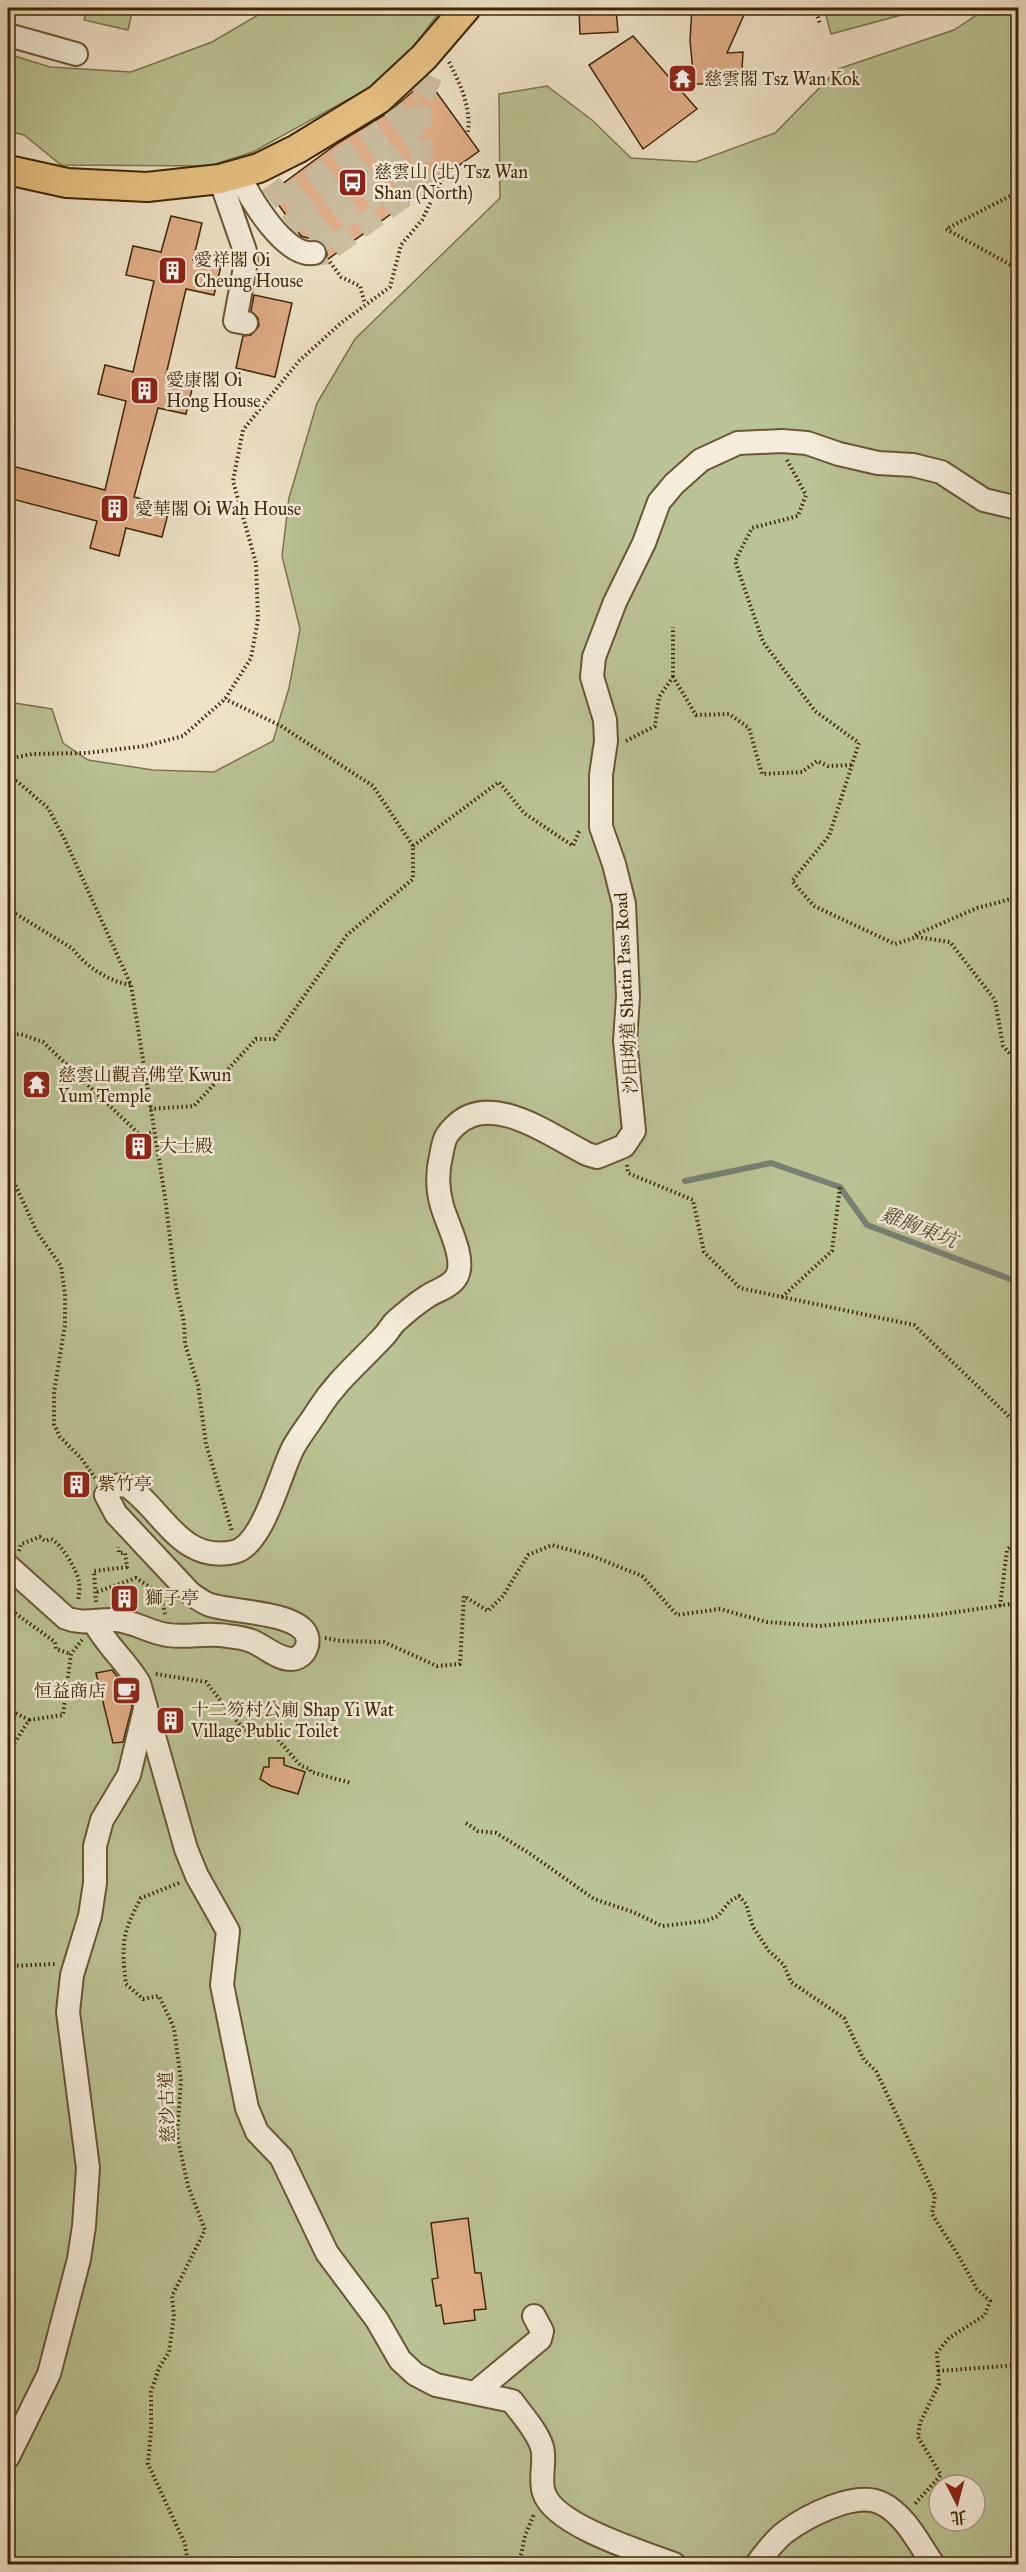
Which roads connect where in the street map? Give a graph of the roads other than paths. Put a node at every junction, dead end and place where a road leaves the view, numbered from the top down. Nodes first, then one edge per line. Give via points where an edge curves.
1 (466, 8) edge
2 (8, 34) edge
3 (76, 54) dead end
4 (8, 170) edge
5 (247, 177) junction
6 (321, 256) tunnel mouth
7 (246, 323) dead end
8 (1018, 508) edge
9 (8, 1566) edge
10 (95, 1614) junction
11 (146, 1707) junction
12 (534, 2316) dead end
13 (476, 2392) junction
14 (8, 2457) edge
15 (674, 2565) edge
16 (757, 2565) edge
17 (933, 2565) edge

1 - 5 main road via 435,64
2 - 3 street
4 - 5 main road via 101,186 147,187
5 - 6 street via 257,209 291,248
5 - 7 street via 246,262 235,321
8 - 10 street, 沙田坳道 Shatin Pass Road via 984,500 941,472 878,463 807,443 782,441 738,443 701,460 674,484 659,502 615,603 594,657 592,678 605,720 601,827 625,916 625,1041 634,1131 624,1146 597,1156 523,1120 492,1111 464,1117 445,1135 437,1173 441,1204 457,1249 457,1275 395,1322 333,1387 293,1447 253,1540 237,1552 217,1554 193,1545 164,1524 128,1486 111,1488 106,1495 116,1514 201,1601 299,1626 307,1634 304,1653 292,1659 242,1638 164,1635
9 - 10 street via 66,1618 82,1623
10 - 11 street via 104,1640 139,1683
11 - 13 street via 186,1849 228,1931 222,1985 247,2109 257,2132 280,2157 327,2253 377,2320 400,2360 436,2385
11 - 14 street via 129,1775 102,1820 95,1846 90,1916 75,1964 68,2012 88,2168 79,2259 49,2374
12 - 13 street via 542,2331 540,2338
13 - 15 street via 512,2401 542,2448 543,2492 556,2511 567,2520
16 - 17 street via 772,2544 794,2526 839,2505 872,2499 901,2518

